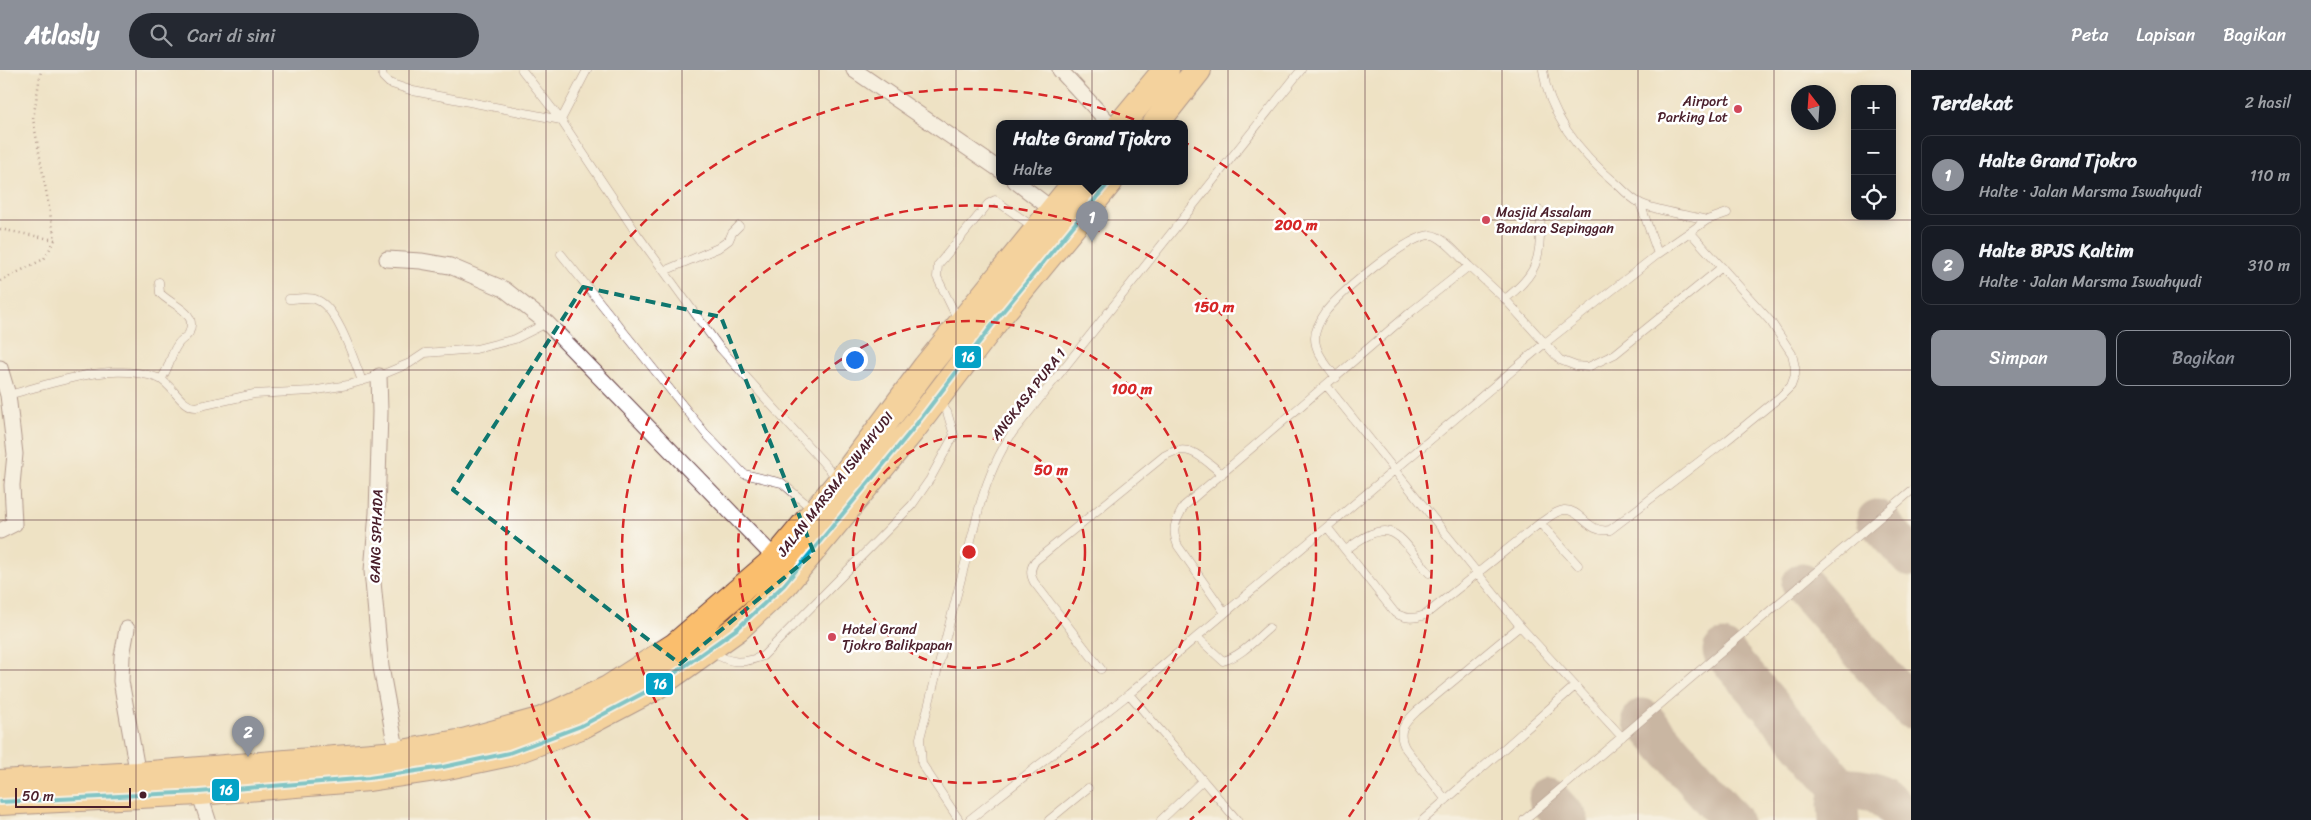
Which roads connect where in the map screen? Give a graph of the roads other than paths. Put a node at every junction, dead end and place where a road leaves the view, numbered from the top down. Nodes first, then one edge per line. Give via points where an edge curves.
1 (382, 70) edge
2 (522, 70) edge
3 (587, 70) edge
4 (854, 70) edge
5 (1060, 70) edge
6 (1166, 70) edge
7 (1198, 70) edge
8 (1302, 70) edge
9 (1543, 70) edge
10 (561, 120) junction
11 (1106, 120) edge
12 (1124, 120) edge
13 (1158, 120) edge
14 (996, 167) edge
15 (1018, 185) edge
16 (1074, 185) edge
17 (1107, 185) edge
18 (1640, 203) junction
19 (1541, 211) dead end
20 (1727, 212) dead end
21 (1046, 220) junction
22 (1707, 220) junction
23 (739, 226) dead end
24 (1690, 232) junction
25 (561, 254) dead end
26 (1658, 254) junction
27 (387, 259) dead end
28 (1469, 266) junction
29 (1722, 267) junction
30 (664, 271) junction
31 (159, 282) dead end
32 (1505, 298) junction
33 (289, 299) dead end
34 (547, 323) junction
35 (960, 324) junction
36 (1545, 343) junction
37 (0, 368) edge
38 (379, 376) junction
39 (1336, 378) junction
40 (161, 379) junction
41 (362, 381) junction
42 (1327, 386) junction
43 (8, 395) junction
44 (936, 398) junction
45 (1395, 469) junction
46 (1222, 474) junction
47 (840, 482) junction
48 (1911, 491) edge
49 (814, 511) junction
50 (1540, 524) junction
51 (1327, 527) junction
52 (0, 531) edge
53 (1346, 550) junction
54 (776, 559) junction
55 (1578, 566) dead end
56 (1429, 573) dead end
57 (1476, 573) junction
58 (1225, 613) junction
59 (1520, 626) junction
60 (1269, 628) dead end
61 (127, 629) dead end
62 (1197, 637) junction
63 (708, 649) junction
64 (1101, 669) dead end
65 (1575, 686) junction
66 (1129, 694) junction
67 (1622, 737) junction
68 (397, 754) junction
69 (138, 775) junction
70 (1203, 780) junction
71 (0, 782) edge
72 (1088, 788) dead end
73 (199, 792) junction
74 (1446, 800) junction
75 (0, 802) edge
76 (208, 820) edge
77 (959, 820) edge
78 (969, 820) edge
79 (1049, 820) edge
80 (1161, 820) edge
81 (1237, 820) edge
82 (1423, 820) edge
83 (1524, 820) edge

1 - 10 lane via 389,84 413,91
2 - 10 lane
3 - 10 lane
4 - 14 street
5 - 11 street
6 - 12 highway
7 - 13 highway
8 - 77 lane, ANGKASA PURA 1 via 1012,432 988,475 920,738 922,764
9 - 18 lane via 1546,90 1561,120 1586,154
10 - 30 lane
15 - 21 street
16 - 21 highway, JALAN MARSMA ISWAHYUDI
17 - 44 highway, JALAN MARSMA ISWAHYUDI
18 - 22 lane
18 - 26 lane
19 - 32 lane via 1539,248 1533,272 1520,288
20 - 22 lane
21 - 35 highway, JALAN MARSMA ISWAHYUDI
21 - 35 lane via 995,200 988,204 940,261 937,277
22 - 24 lane
23 - 30 lane via 729,240 715,250
24 - 26 lane
24 - 29 lane
25 - 49 lane via 730,461 747,476 782,483
26 - 36 lane
27 - 34 street via 450,266 504,290
28 - 32 lane
28 - 39 lane
28 - 39 lane via 1439,237 1432,235 1408,242 1358,280 1327,310 1315,336 1322,358
29 - 36 lane via 1615,354 1597,364 1588,367 1566,364
29 - 50 lane via 1771,322 1792,354 1795,375 1791,386 1726,441 1610,530 1601,532 1574,512 1565,510
30 - 47 lane via 728,358
31 - 40 lane via 160,293 188,314 191,325 188,334 178,343 169,368
32 - 36 lane
33 - 41 lane via 321,302 340,327
34 - 38 lane via 516,339 476,349 429,352
34 - 54 street
35 - 47 highway, JALAN MARSMA ISWAHYUDI
36 - 45 lane
37 - 43 street
38 - 41 lane
38 - 68 street, GANG SPHADA via 377,513 372,571 382,667
39 - 42 lane
40 - 41 lane via 192,408 254,394 311,391
40 - 43 lane via 127,372 92,374
42 - 45 lane
42 - 46 lane
43 - 52 street via 15,454 12,485 14,524
44 - 63 highway, JALAN MARSMA ISWAHYUDI via 784,585 738,628
44 - 63 lane via 948,412 954,435 912,505 763,656 748,662 727,661
45 - 51 lane
45 - 57 lane
46 - 58 lane via 1184,506 1173,534
46 - 64 lane via 1197,454 1175,450 1034,561 1030,575 1034,582
47 - 49 highway, JALAN MARSMA ISWAHYUDI
48 - 67 lane
49 - 54 highway, JALAN MARSMA ISWAHYUDI
50 - 55 lane
50 - 57 lane
51 - 53 lane
51 - 58 lane
53 - 56 lane via 1364,536 1378,530 1390,530
53 - 57 lane via 1402,617 1414,619 1425,615
54 - 68 highway, JALAN MARSMA ISWAHYUDI via 675,646 608,689 542,720 463,742
57 - 59 lane
58 - 62 lane
59 - 65 lane
59 - 74 lane via 1417,711 1402,728 1402,742 1406,749
60 - 62 lane via 1238,654 1223,661
61 - 69 street via 121,681
62 - 66 lane
63 - 73 highway, JALAN MARSMA ISWAHYUDI via 655,687 581,726 509,753 369,778
65 - 67 lane
65 - 74 lane
66 - 70 lane
66 - 78 lane
67 - 83 lane
68 - 69 highway, JALAN MARSMA ISWAHYUDI
69 - 71 highway, JALAN MARSMA ISWAHYUDI
70 - 80 lane
70 - 81 lane
72 - 79 lane
73 - 75 highway, JALAN MARSMA ISWAHYUDI
73 - 76 street
74 - 82 lane

